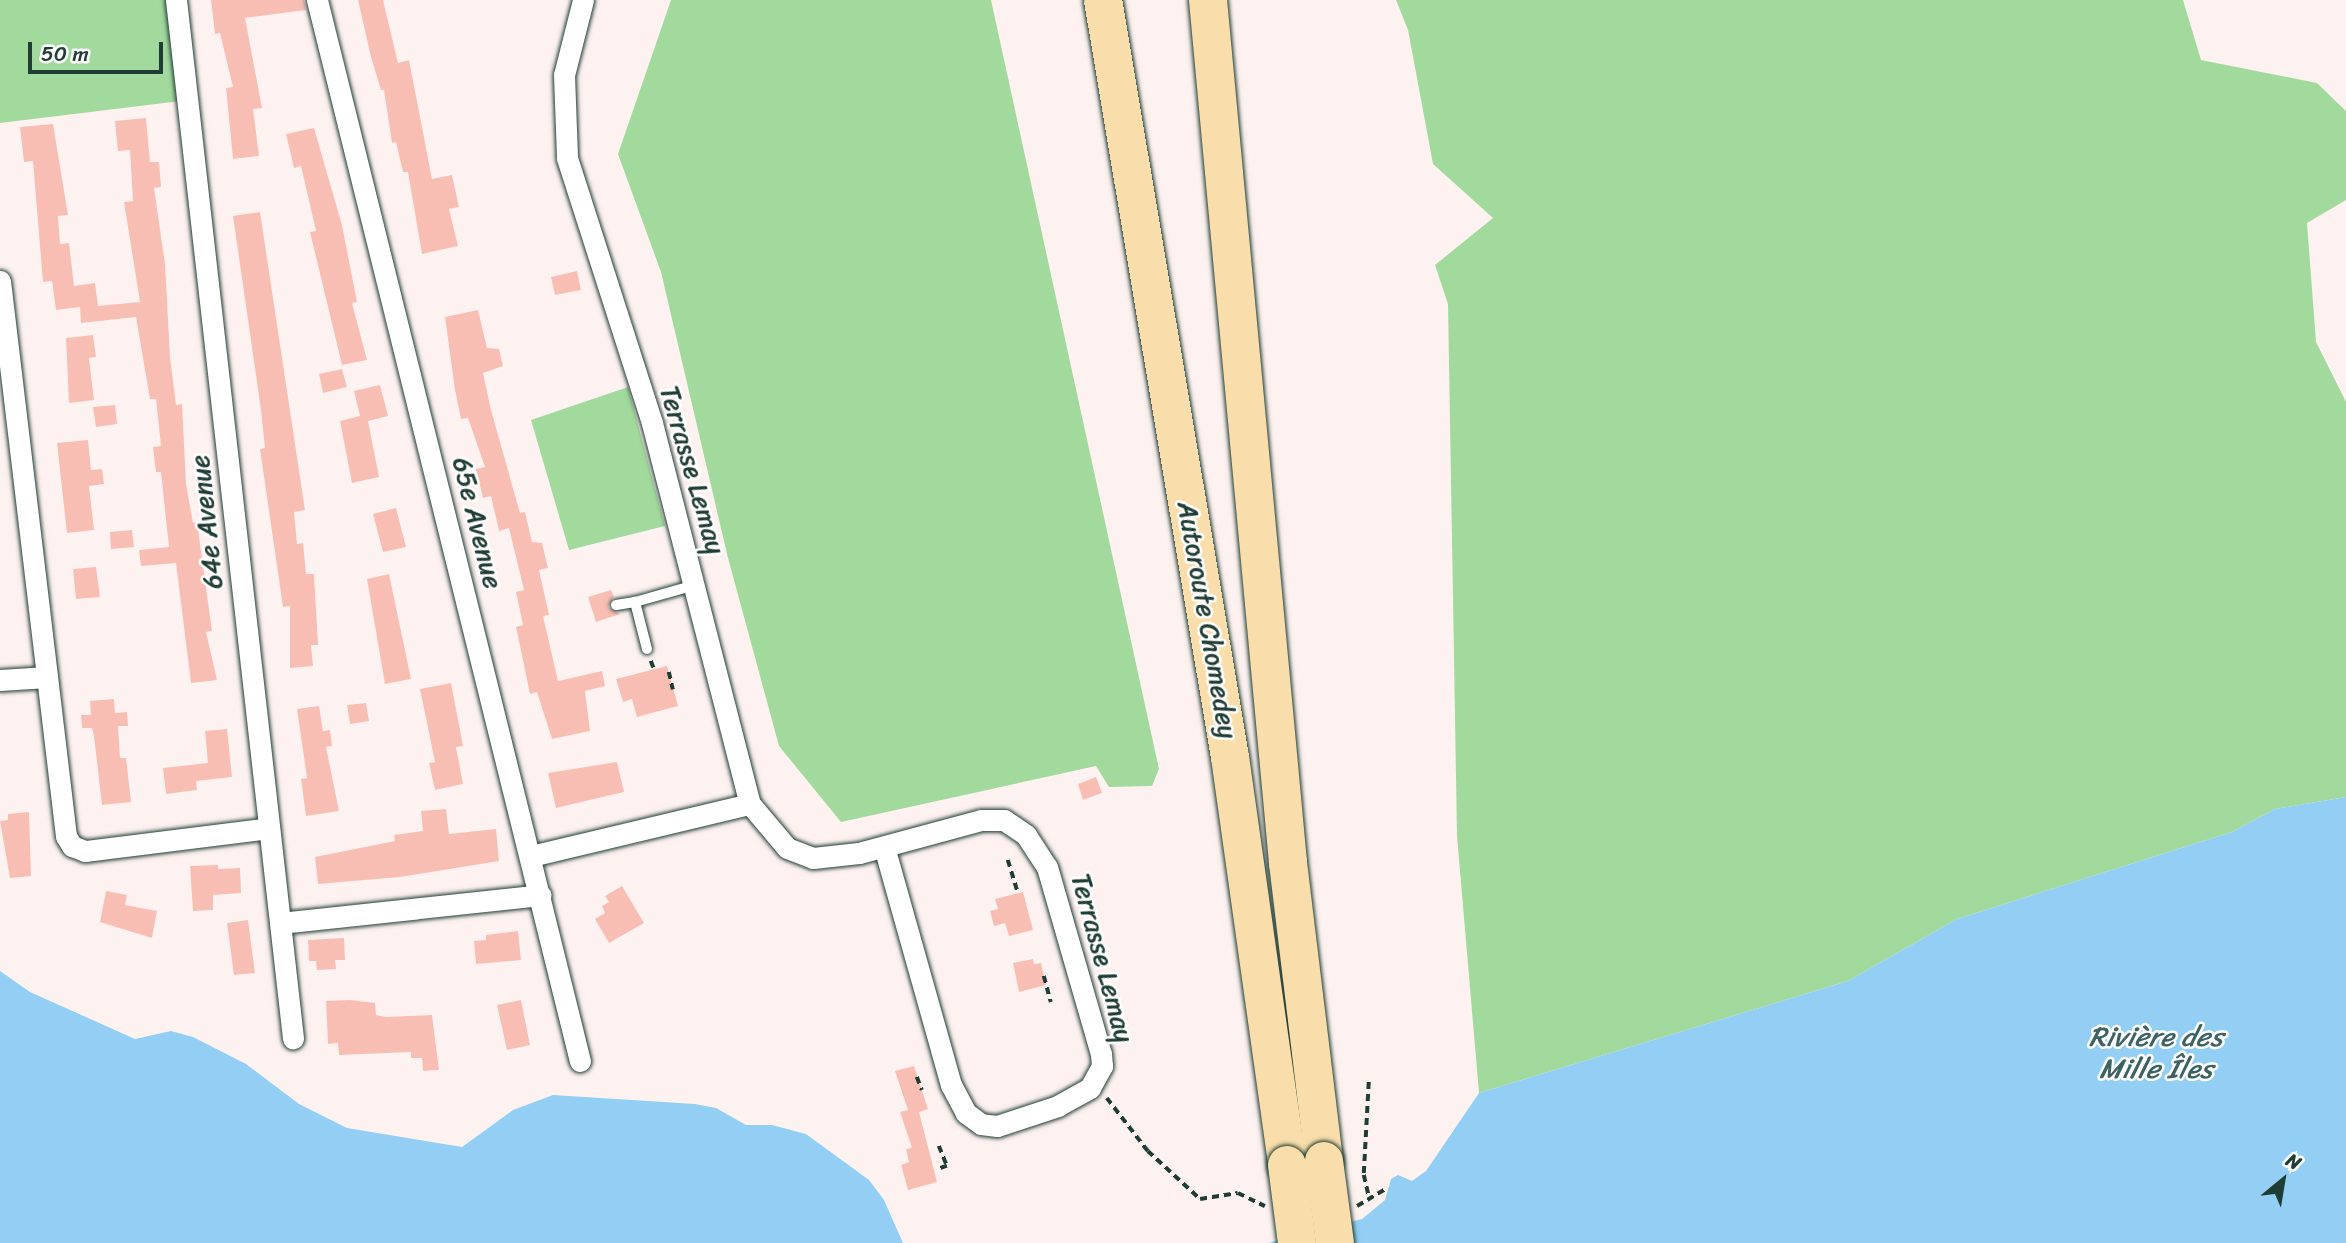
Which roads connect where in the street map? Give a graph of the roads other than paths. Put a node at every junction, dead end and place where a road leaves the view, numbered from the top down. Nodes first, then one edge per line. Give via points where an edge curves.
1 (176, 0) edge
2 (317, 0) edge
3 (583, 0) edge
4 (1103, 0) edge
5 (1208, 0) edge
6 (0, 281) edge
7 (695, 585) junction
8 (635, 602) junction
9 (617, 605) dead end
10 (647, 649) dead end
11 (47, 677) junction
12 (0, 680) edge
13 (750, 804) junction
14 (270, 828) junction
15 (884, 848) junction
16 (531, 856) junction
17 (540, 895) junction
18 (280, 923) junction
19 (293, 1038) dead end
20 (580, 1061) dead end
21 (1306, 1163) junction
22 (1297, 1243) edge
23 (1335, 1243) edge

1 - 14 street, 64e Avenue
2 - 16 street, 65e Avenue
3 - 7 street, Terrasse Lemay via 564,75 567,158 652,424
4 - 21 highway, Autoroute Chomedey via 1228,745
5 - 21 highway, Autoroute Chomedey via 1288,863
6 - 11 street
7 - 8 lane
7 - 13 street, Terrasse Lemay
8 - 9 lane
8 - 10 lane
11 - 12 street
11 - 14 street via 66,836 72,846 85,851
13 - 15 street, Terrasse Lemay via 776,839 802,855 839,857
13 - 16 street
14 - 18 street, 64e Avenue
15 - 15 street, Terrasse Lemay via 951,1085 966,1113 981,1124 998,1126 1058,1107 1090,1088 1102,1066 1101,1054 1047,867 1036,844 1015,827 994,819
16 - 17 street, 65e Avenue
17 - 18 street
17 - 20 street, 65e Avenue
18 - 19 street, 64e Avenue
21 - 22 highway, Autoroute Chomedey, bridge
21 - 23 highway, Autoroute Chomedey, bridge

